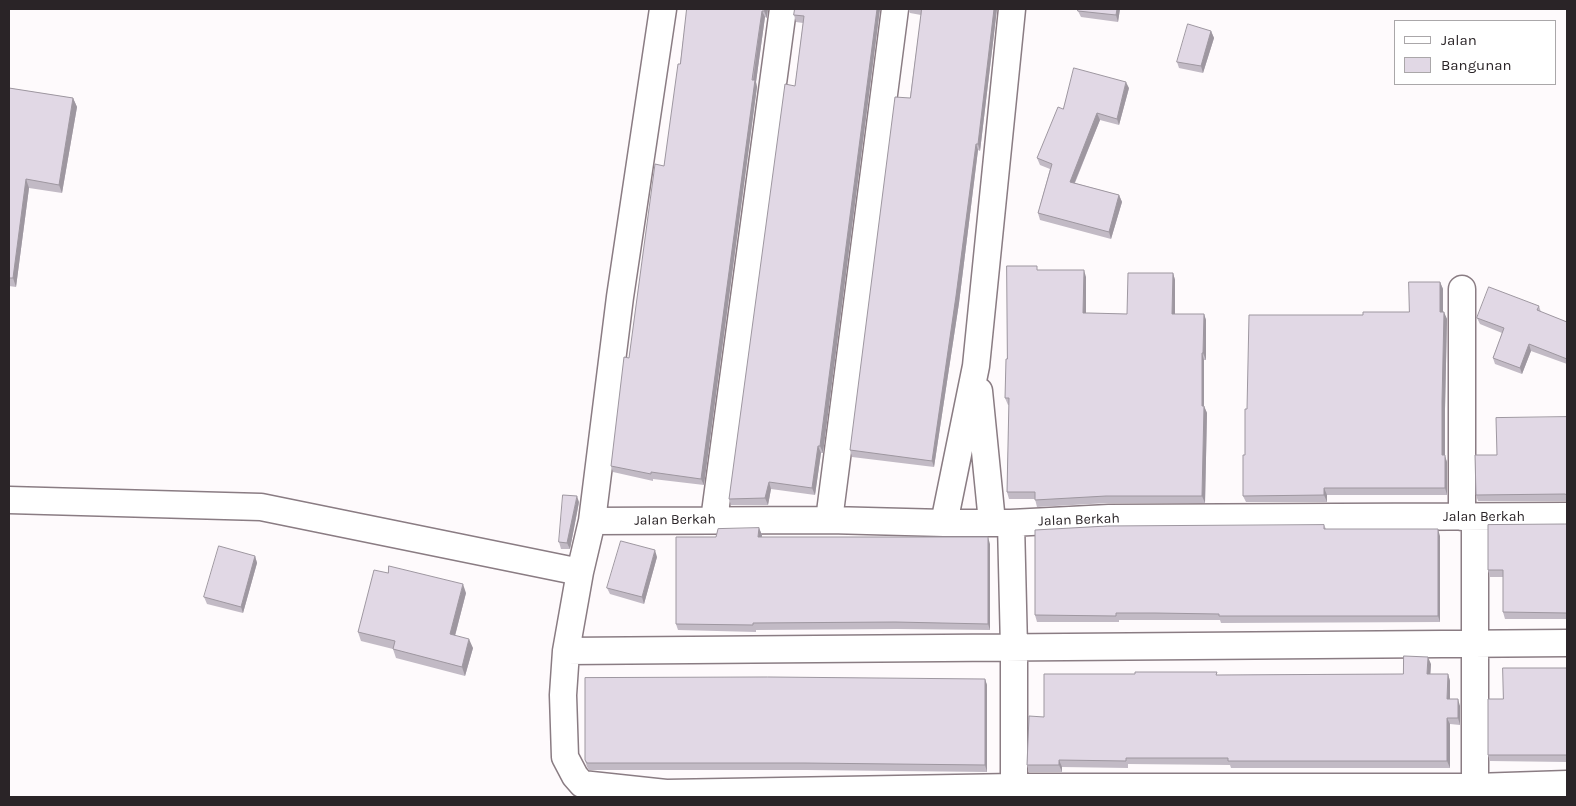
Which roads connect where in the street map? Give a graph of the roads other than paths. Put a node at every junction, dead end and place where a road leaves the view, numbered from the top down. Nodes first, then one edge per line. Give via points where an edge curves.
1 (663, 9) edge
2 (783, 9) edge
3 (894, 9) edge
4 (1012, 9) edge
5 (1462, 288) dead end
6 (976, 366) junction
7 (9, 500) edge
8 (1567, 516) edge
9 (1468, 517) junction
10 (714, 520) junction
11 (829, 520) junction
12 (592, 521) junction
13 (1001, 522) junction
14 (944, 523) junction
15 (580, 572) junction
16 (1476, 643) junction
17 (1567, 643) edge
18 (1014, 648) junction
19 (566, 651) junction
20 (1567, 784) edge
21 (1475, 786) junction
22 (1014, 787) junction
23 (666, 795) edge

1 - 12 street
2 - 10 street
3 - 11 street
4 - 6 street
5 - 9 street
6 - 13 street
6 - 14 street
7 - 15 street via 261,507
8 - 9 street, Jalan Berkah
9 - 13 street, Jalan Berkah via 1109,518
9 - 16 street
10 - 11 street, Jalan Berkah
10 - 12 street, Jalan Berkah
11 - 14 street, Jalan Berkah
12 - 15 street
13 - 14 street, Jalan Berkah
13 - 18 street
15 - 19 street
16 - 17 street
16 - 18 street
16 - 21 street
18 - 19 street
18 - 22 street
19 - 23 street via 563,695 565,757 575,776 582,784
20 - 21 street
21 - 22 street
22 - 23 street

